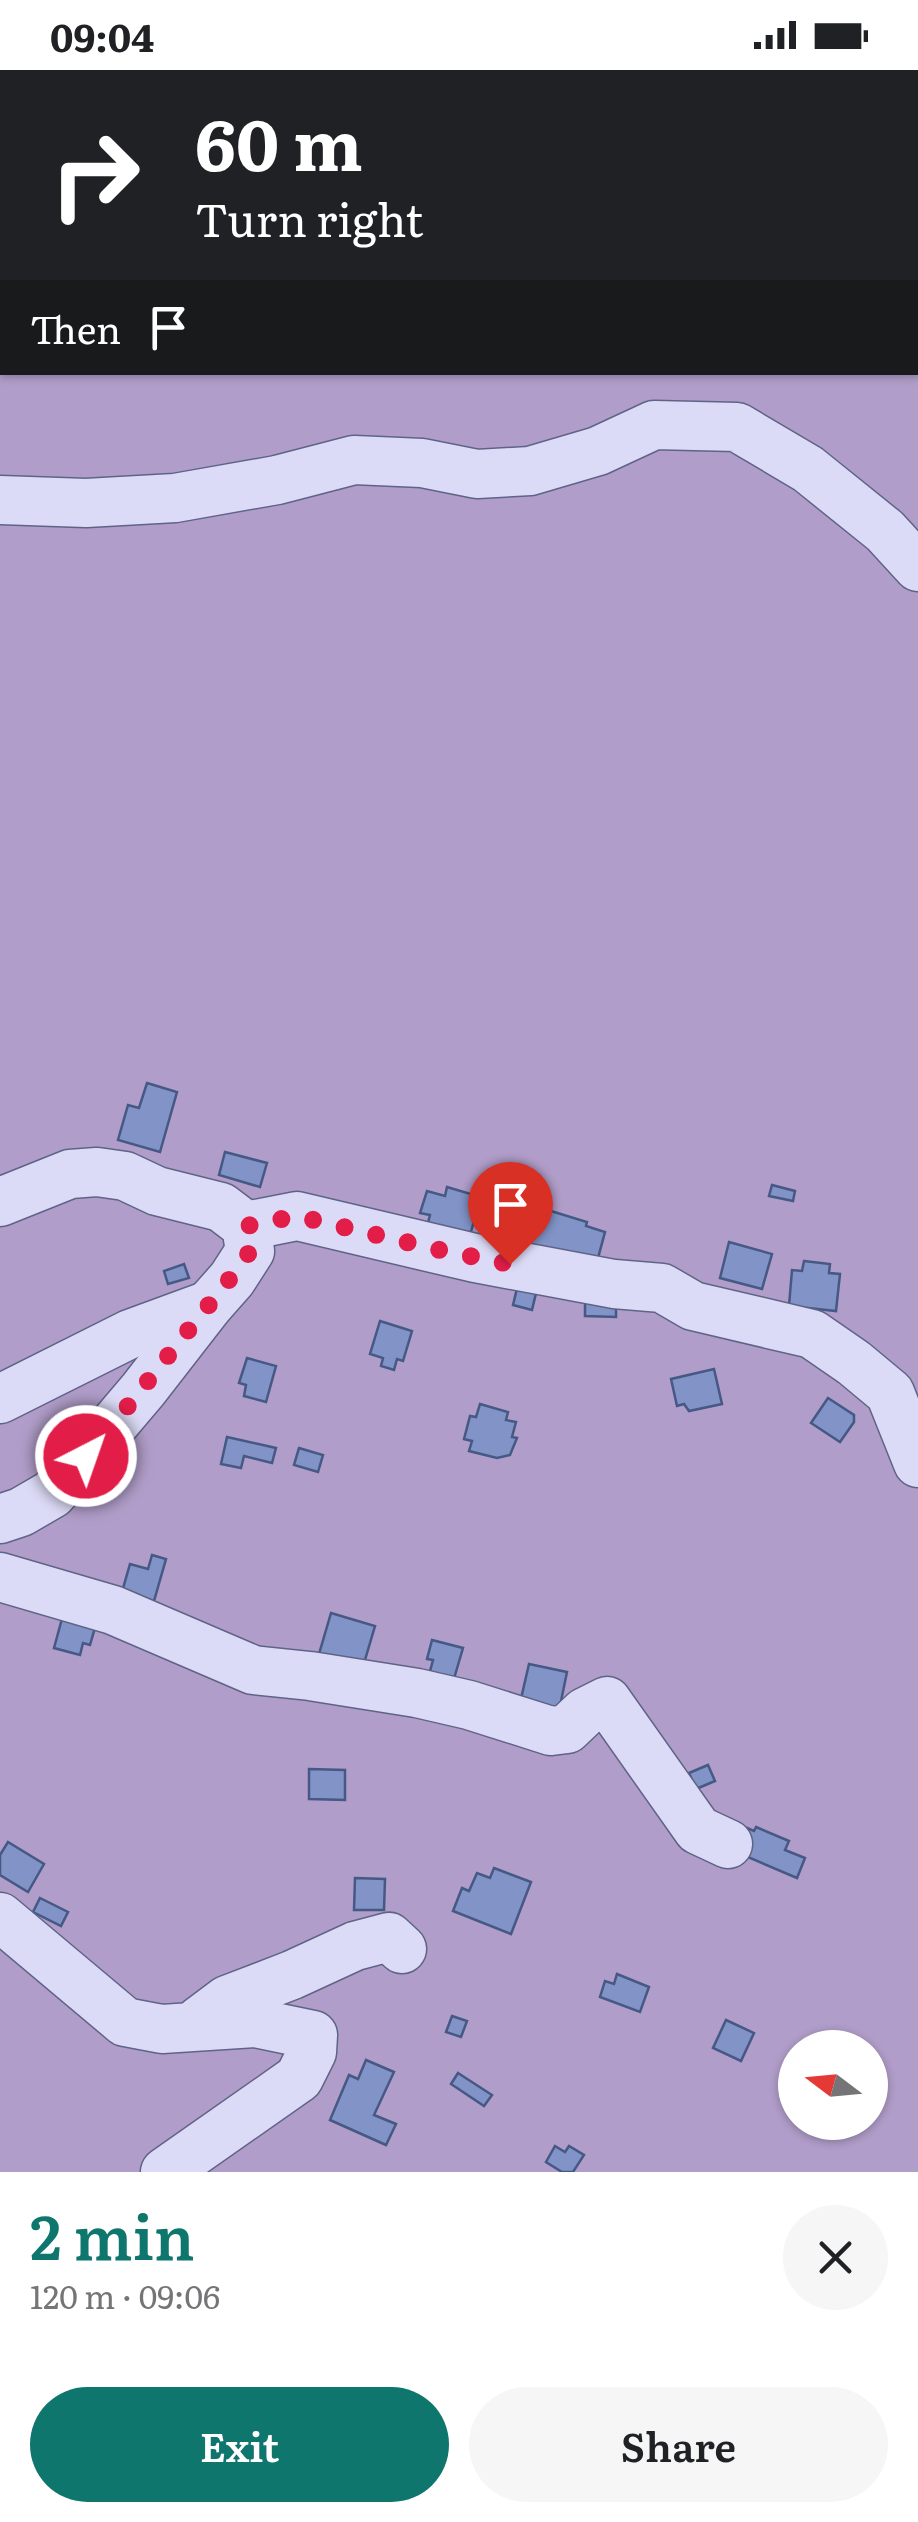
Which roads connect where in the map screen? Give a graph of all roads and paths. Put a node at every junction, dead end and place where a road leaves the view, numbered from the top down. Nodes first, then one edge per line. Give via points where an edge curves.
1 (0, 500) edge
2 (918, 567) edge
3 (0, 1202) edge
4 (246, 1226) junction
5 (209, 1304) junction
6 (0, 1399) edge
7 (918, 1462) edge
8 (0, 1519) edge
9 (0, 1577) edge
10 (728, 1844) dead end
11 (0, 1917) edge
12 (402, 1950) dead end
13 (192, 2026) junction
14 (165, 2172) edge

1 - 2 street via 175,498 354,460 422,462 477,474 530,471 654,425 737,427 808,469
3 - 4 street via 70,1174 97,1172 221,1208
4 - 5 street via 250,1251
4 - 7 street via 297,1216 474,1258 662,1288 693,1306 812,1334 890,1393
5 - 6 street via 130,1334
5 - 8 street via 52,1494
9 - 10 street via 113,1610 253,1670 417,1694 551,1731 566,1729 607,1701 698,1830
11 - 13 street via 125,2022
12 - 13 street via 389,1937 354,1946 227,2000
13 - 14 street via 284,2028 314,2035 312,2052 300,2078

